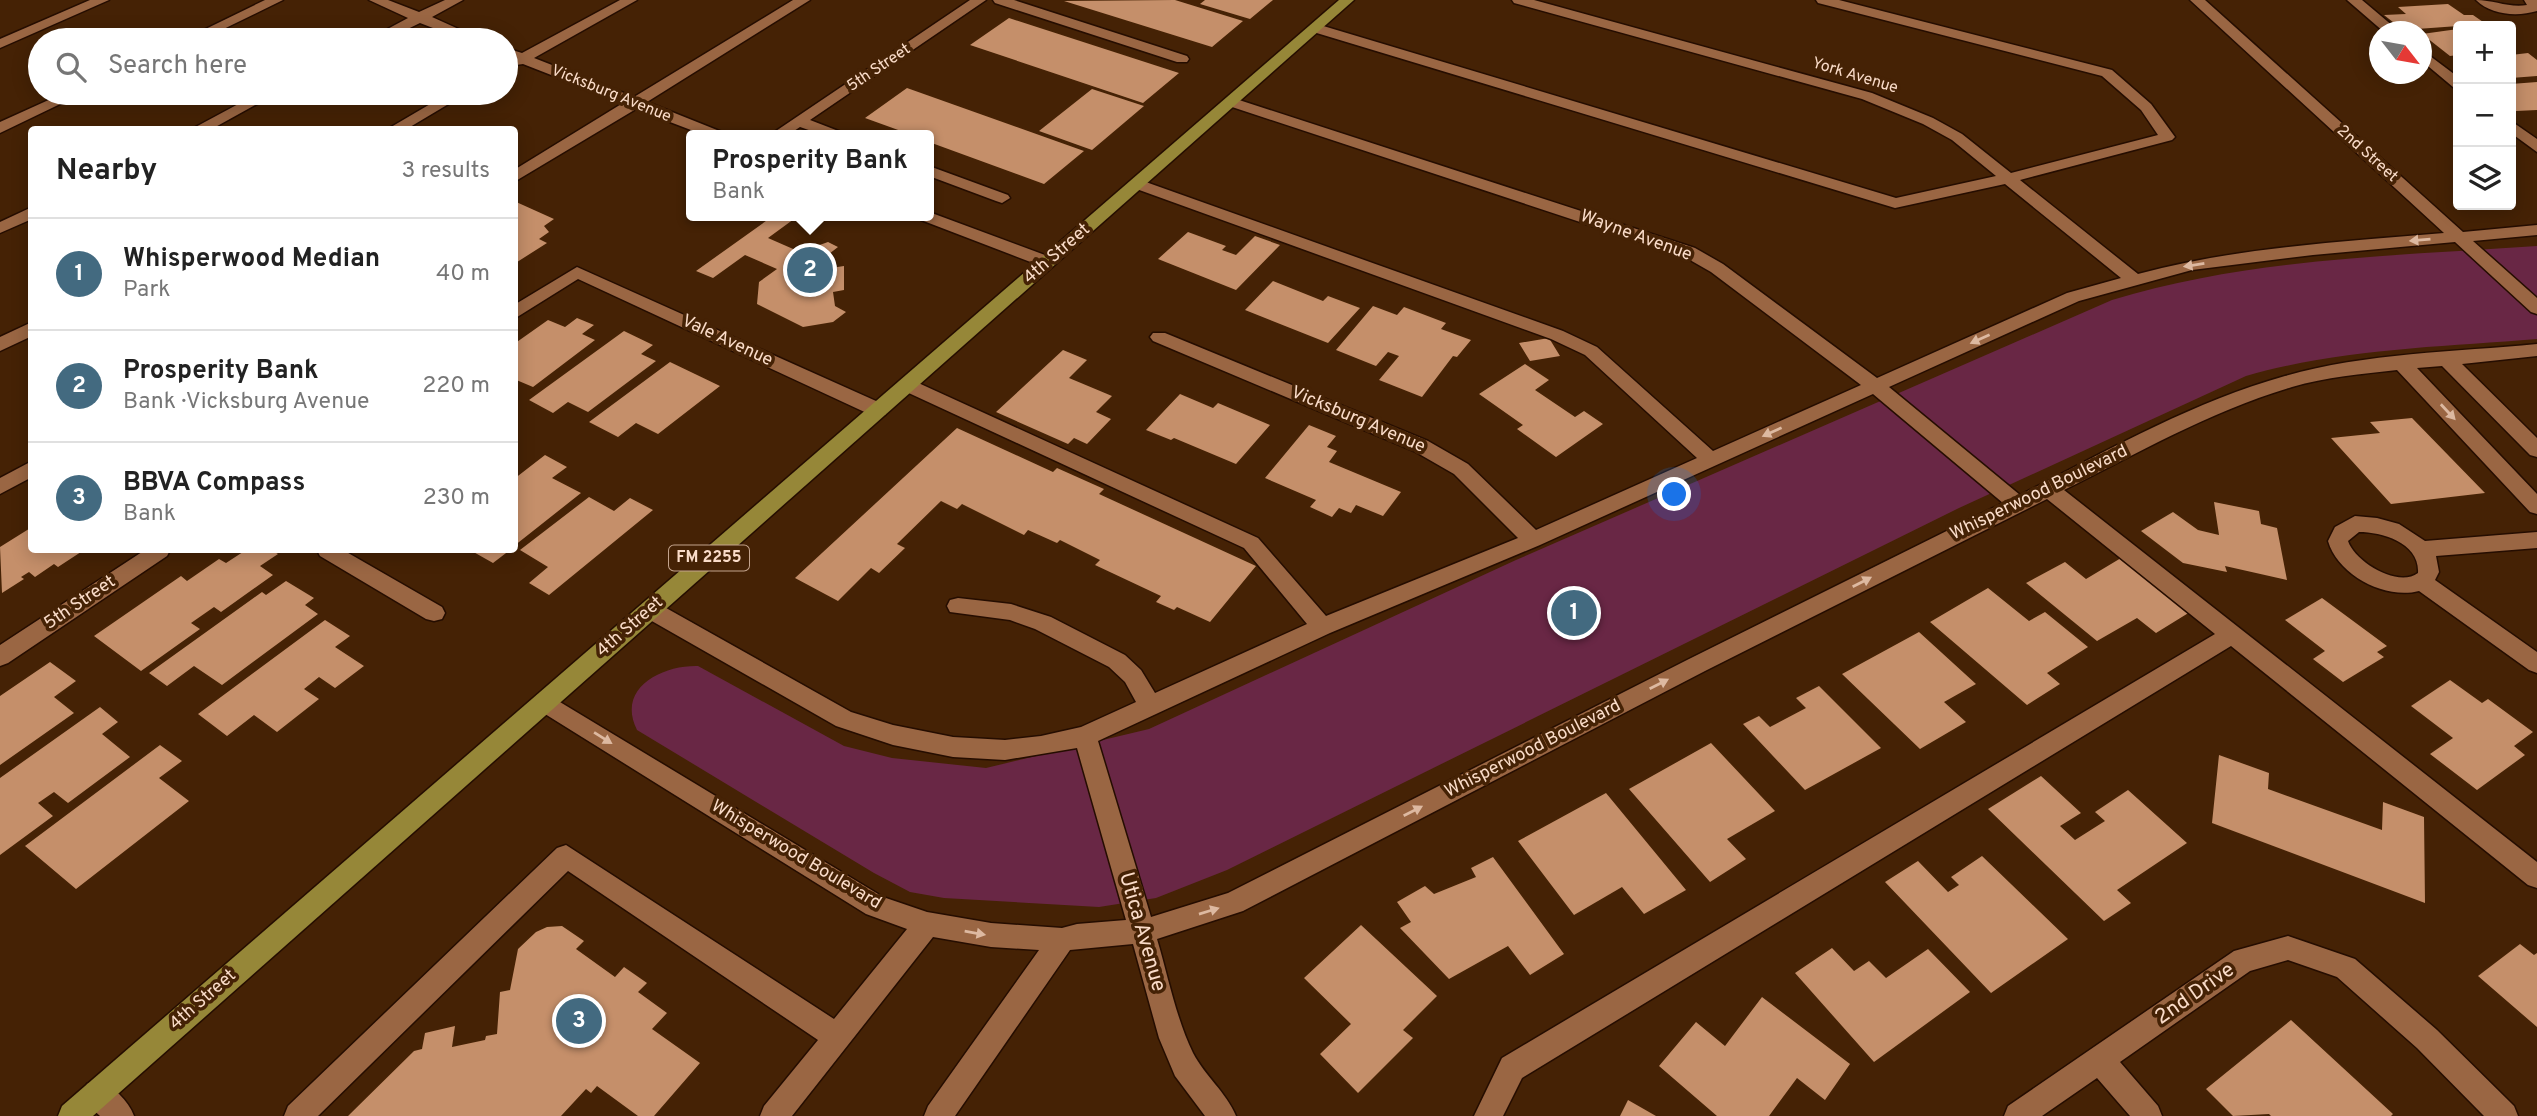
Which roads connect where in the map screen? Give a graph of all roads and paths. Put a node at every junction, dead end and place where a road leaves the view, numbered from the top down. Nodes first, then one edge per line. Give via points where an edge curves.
1 (102, 0) edge
2 (276, 0) edge
3 (376, 0) edge
4 (456, 0) edge
5 (629, 0) edge
6 (803, 0) edge
7 (979, 0) edge
8 (1000, 0) edge
9 (1347, 0) edge
10 (1520, 0) edge
11 (1823, 0) edge
12 (2197, 0) edge
13 (2354, 0) edge
14 (2483, 0) edge
15 (2533, 8) edge
16 (419, 18) junction
17 (2380, 21) edge
18 (37, 28) edge
19 (216, 28) edge
20 (399, 28) edge
21 (445, 28) edge
22 (1315, 28) junction
23 (28, 32) edge
24 (0, 44) edge
25 (518, 57) edge
26 (522, 59) junction
27 (1182, 59) dead end
28 (518, 61) edge
29 (2432, 63) edge
30 (2453, 80) edge
31 (1231, 102) junction
32 (632, 103) junction
33 (50, 105) edge
34 (246, 105) edge
35 (438, 105) edge
36 (799, 121) junction
37 (205, 126) edge
38 (400, 126) edge
39 (0, 128) edge
40 (2516, 129) edge
41 (705, 130) edge
42 (786, 130) edge
43 (823, 130) edge
44 (2537, 146) edge
45 (934, 173) edge
46 (518, 175) edge
47 (2009, 178) junction
48 (1137, 184) junction
49 (1002, 198) dead end
50 (28, 214) edge
51 (934, 219) edge
52 (0, 228) edge
53 (2537, 230) edge
54 (2459, 236) junction
55 (1047, 262) junction
56 (2133, 279) junction
57 (2537, 308) edge
58 (518, 310) edge
59 (28, 330) edge
60 (1159, 337) dead end
61 (0, 345) edge
62 (2537, 350) edge
63 (2445, 358) junction
64 (2402, 363) junction
65 (907, 385) junction
66 (1875, 386) junction
67 (878, 410) junction
68 (2537, 450) edge
69 (1711, 460) junction
70 (28, 470) edge
71 (0, 487) edge
72 (2047, 488) junction
73 (2017, 503) junction
74 (2537, 507) edge
75 (1533, 540) junction
76 (2537, 540) edge
77 (2421, 549) junction
78 (156, 553) edge
79 (332, 553) edge
80 (2421, 583) junction
81 (958, 606) dead end
82 (651, 610) junction
83 (434, 613) dead end
84 (1322, 627) junction
85 (2231, 635) junction
86 (0, 657) edge
87 (2537, 664) edge
88 (545, 702) junction
89 (1150, 705) junction
90 (1084, 736) junction
91 (2537, 877) edge
92 (928, 924) junction
93 (1144, 931) junction
94 (1062, 940) junction
95 (837, 1037) junction
96 (2100, 1060) junction
97 (97, 1094) junction
98 (72, 1116) edge
99 (120, 1116) edge
100 (298, 1116) edge
101 (774, 1116) edge
102 (938, 1116) edge
103 (1222, 1116) edge
104 (1488, 1116) edge
105 (2018, 1116) edge
106 (2148, 1116) edge
107 (2504, 1116) edge

1 - 18 street
2 - 19 street
3 - 16 street
4 - 16 street
5 - 26 street
6 - 32 street
7 - 36 street, 5th Street
8 - 27 street
9 - 22 main road, 4th Street / FM 2255
10 - 47 street, York Avenue via 1896,106 1957,137
11 - 47 street via 2107,73 2146,107 2167,137
12 - 54 street, 2nd Street
13 - 17 street
14 - 15 street via 2501,8
16 - 20 street
16 - 21 street
22 - 31 main road, 4th Street / FM 2255
22 - 47 street via 1895,203
23 - 24 street
25 - 26 street, Vicksburg Avenue
26 - 28 street
26 - 32 street, Vicksburg Avenue
29 - 30 street
31 - 48 main road, 4th Street / FM 2255
31 - 66 street, Wayne Avenue via 1689,252
32 - 41 street, Vicksburg Avenue
32 - 46 street
33 - 39 street
34 - 37 street
35 - 38 street
36 - 42 street, 5th Street
36 - 43 street
40 - 44 street
45 - 49 street
47 - 56 street, York Avenue
48 - 55 main road, 4th Street / FM 2255
48 - 69 street via 1591,351
50 - 52 street
51 - 55 street
53 - 54 street
54 -> 56 street via 2190,265
54 - 57 street, 2nd Street
55 - 65 main road, 4th Street / FM 2255
56 -> 66 street via 2073,297
58 - 67 street, Vale Avenue via 576,272
59 - 61 street
60 - 75 street, Vicksburg Avenue via 1421,446 1461,469
62 - 63 street, Whisperwood Boulevard
63 - 64 street, Whisperwood Boulevard
63 - 68 street
64 - 72 street, Whisperwood Boulevard via 2289,381 2213,407
64 -> 74 street
65 - 67 main road, 4th Street / FM 2255
65 - 84 street via 1251,543
66 -> 69 street
66 - 73 street, Wayne Avenue
67 - 82 main road, 4th Street / FM 2255
69 - 75 street
70 - 71 street
72 - 73 street, Whisperwood Boulevard
72 - 85 street
93 -> 73 street, Whisperwood Boulevard via 1234,903
75 - 84 street
76 - 77 street
77 - 80 street via 2431,568
77 - 80 street via 2398,532 2368,524 2344,528 2339,535 2343,554 2365,573 2396,585
78 - 86 street, 5th Street
79 - 83 street
80 - 87 street
81 - 89 street via 1011,612 1117,660
82 - 88 main road, 4th Street / FM 2255
82 - 90 street via 844,719 893,735 953,747 1005,750
84 - 89 street
85 - 91 street
85 - 104 street via 1512,1068
88 -> 92 street, Whisperwood Boulevard via 876,906
88 - 97 main road, 4th Street / FM 2255
89 - 90 street
90 - 93 street, Utica Avenue
92 -> 94 street, Whisperwood Boulevard
92 - 95 street
93 - 94 street, Whisperwood Boulevard
93 - 103 street, Utica Avenue via 1173,1038 1185,1066
94 - 102 street
95 - 100 street via 566,856
95 - 101 street
96 - 105 street, 2nd Drive
96 - 106 street
96 - 107 street, 2nd Drive via 2242,960 2287,948 2346,968 2427,1039
97 - 98 main road, 4th Street / FM 2255
97 - 99 street

